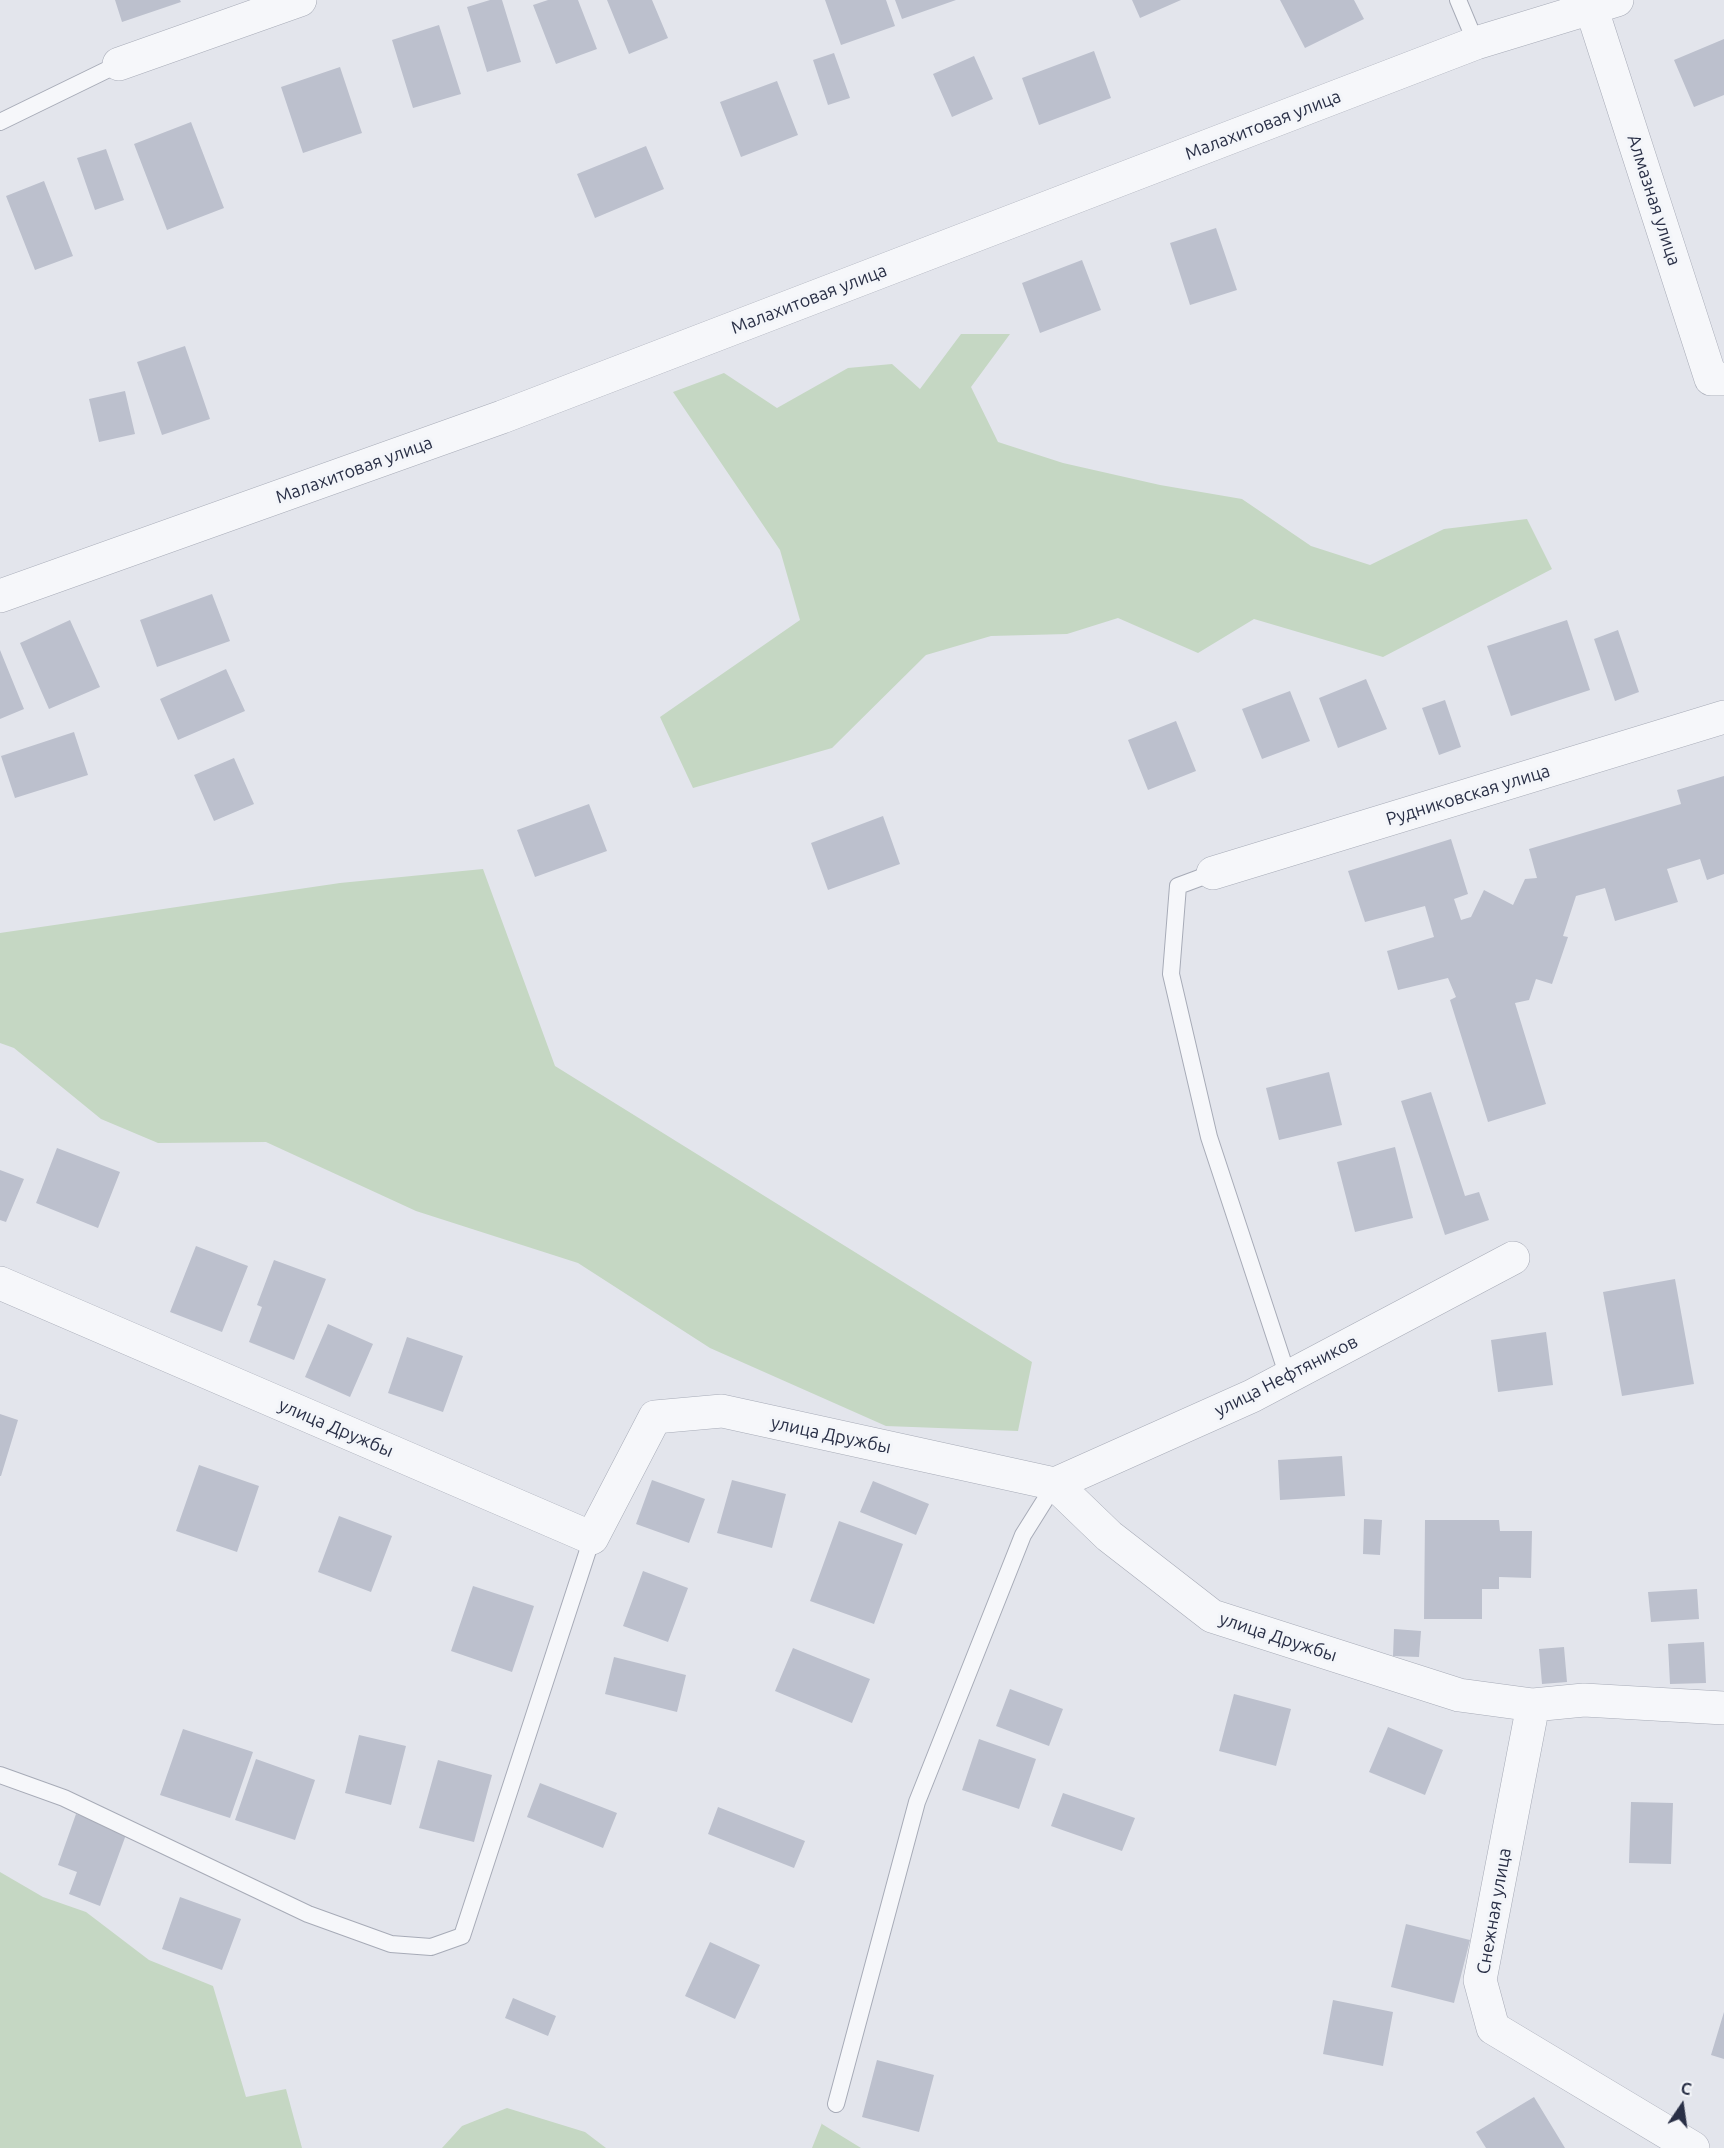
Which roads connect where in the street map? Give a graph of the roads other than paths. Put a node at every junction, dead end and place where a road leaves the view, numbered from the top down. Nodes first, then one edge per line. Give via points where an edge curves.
1 (300, 0) edge
2 (1458, 0) edge
3 (1605, 5) edge
4 (1476, 44) junction
5 (119, 64) joint
6 (0, 122) edge
7 (1724, 379) edge
8 (0, 596) edge
9 (1724, 717) edge
10 (1213, 873) joint
11 (1513, 1258) dead end
12 (0, 1283) edge
13 (1288, 1377) junction
14 (1055, 1484) junction
15 (592, 1538) junction
16 (1533, 1705) junction
17 (1724, 1708) edge
18 (0, 1775) edge
19 (836, 2104) dead end
20 (1693, 2148) edge

1 - 5 street
2 - 4 lane
3 - 4 street, Малахитовая улица
3 - 7 street, Алмазная улица via 1711,379
4 - 8 street, Малахитовая улица via 513,412
5 - 6 lane
9 - 10 street, Рудниковская улица
10 - 13 lane via 1178,886 1171,974 1209,1137
11 - 13 street, улица Нефтяников
12 - 15 street, улица Дружбы
13 - 14 street, улица Нефтяников
14 - 15 street, улица Дружбы via 723,1411 655,1417
14 - 16 street, улица Дружбы via 1109,1536 1212,1616 1459,1695
14 - 19 lane via 1023,1534 917,1802
15 - 18 lane via 462,1936 431,1947 391,1944 308,1914 64,1798
16 - 17 street, улица Дружбы via 1584,1700
16 - 20 street, Снежная улица via 1480,1980 1492,2028

